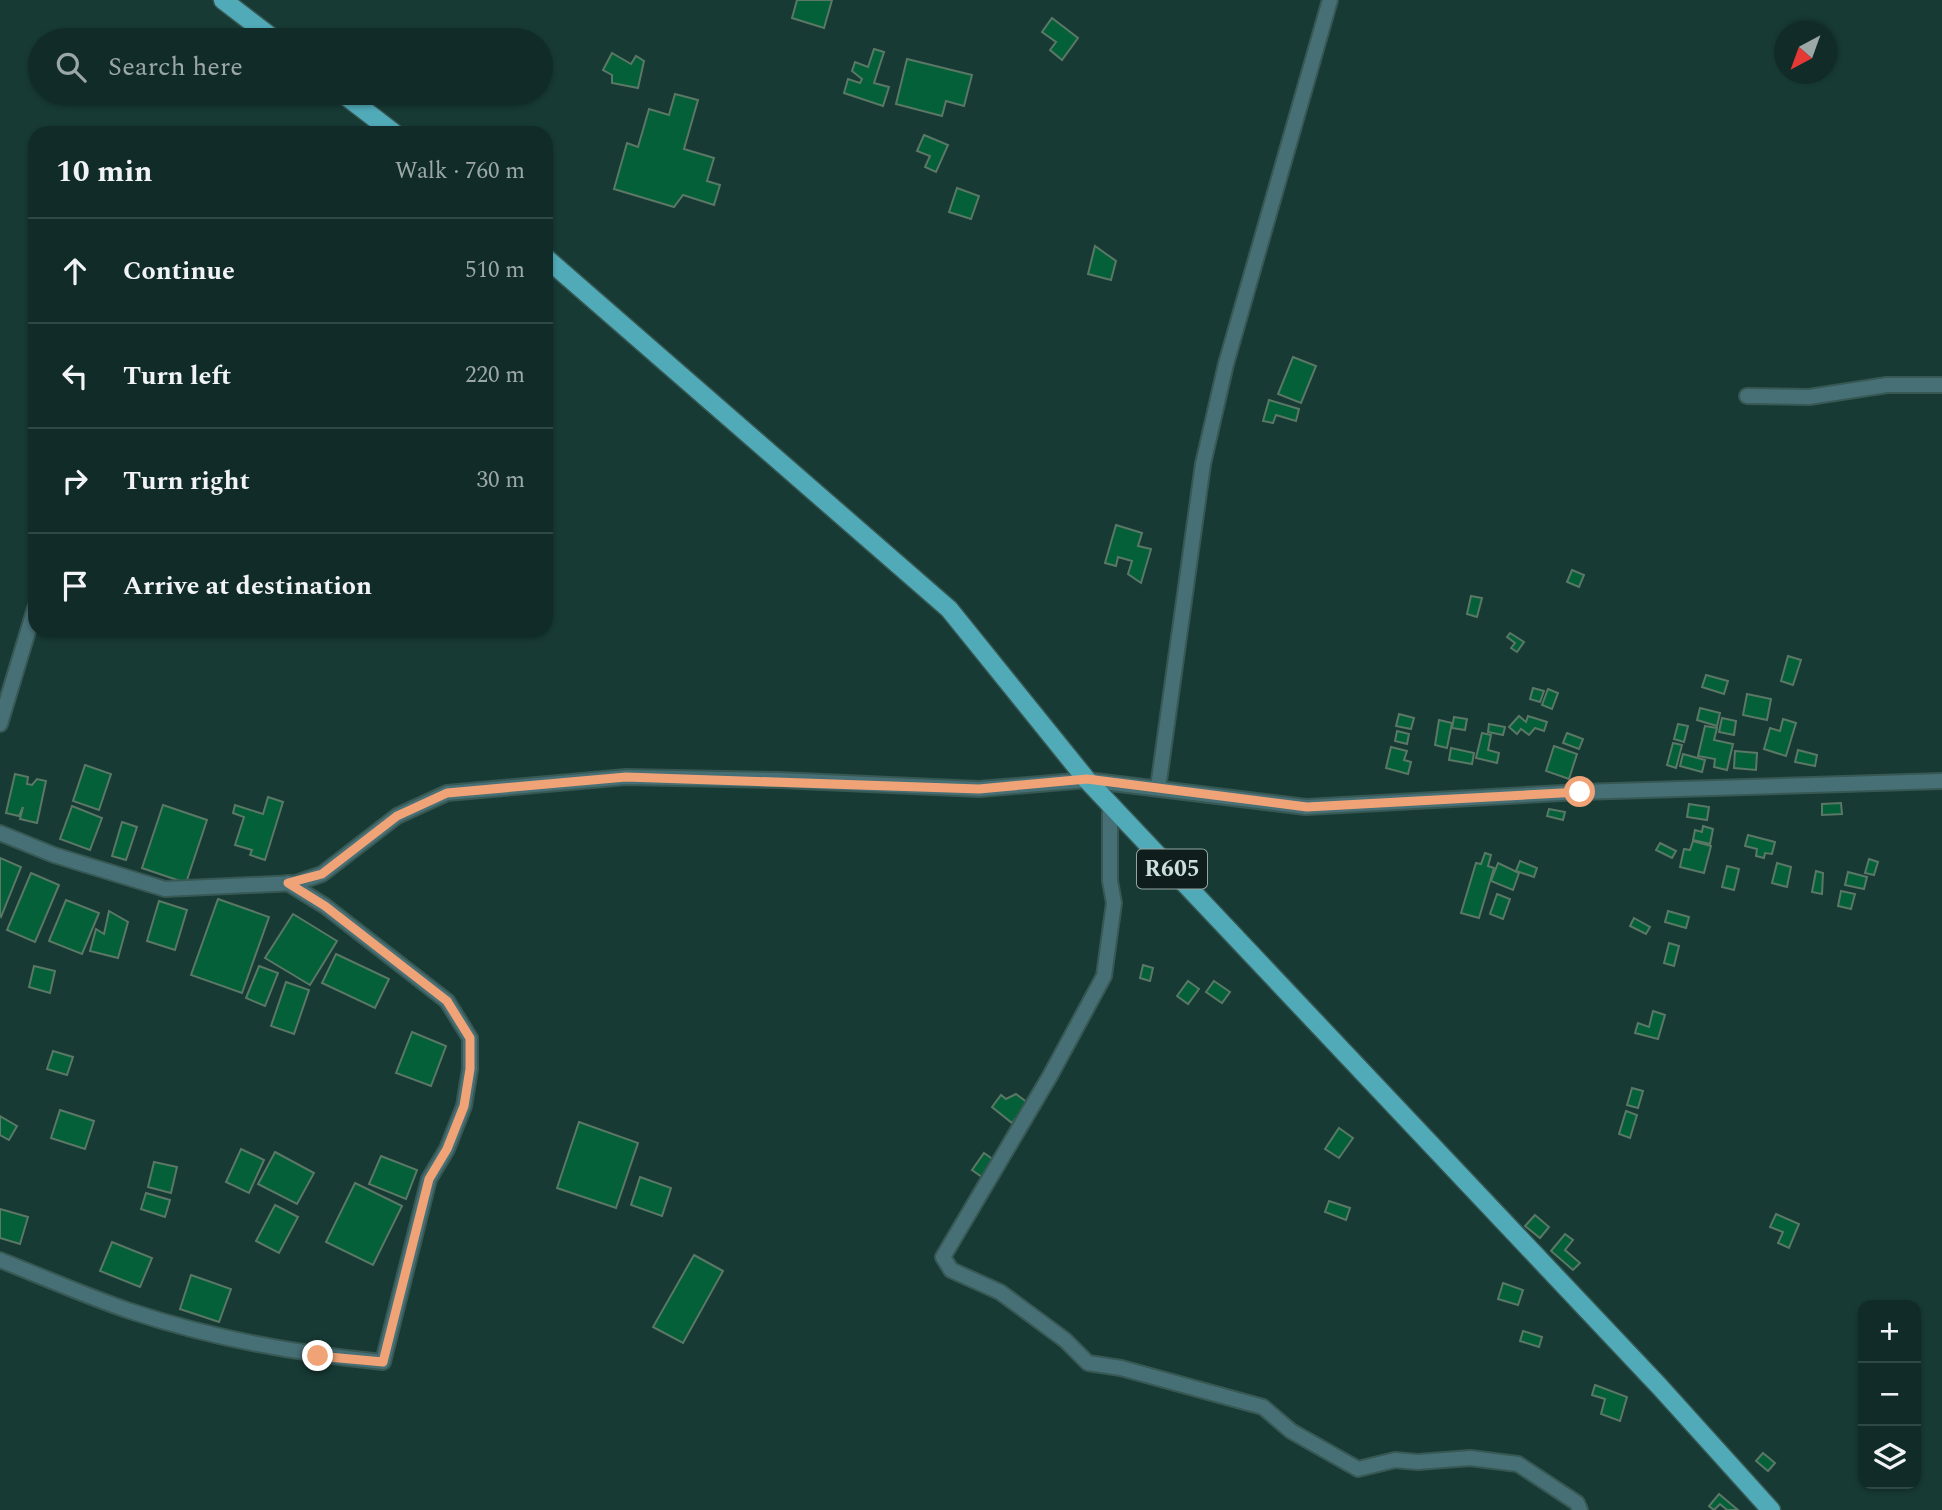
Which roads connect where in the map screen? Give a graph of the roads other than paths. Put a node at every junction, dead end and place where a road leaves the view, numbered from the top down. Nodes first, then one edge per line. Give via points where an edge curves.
1 (223, 0) edge
2 (1330, 0) edge
3 (259, 28) edge
4 (358, 105) edge
5 (385, 126) edge
6 (553, 264) edge
7 (1942, 385) edge
8 (1746, 396) dead end
9 (28, 631) edge
10 (0, 724) edge
11 (1087, 779) junction
12 (1942, 781) edge
13 (1158, 789) junction
14 (1110, 804) junction
15 (0, 833) edge
16 (288, 883) junction
17 (0, 1260) edge
18 (1580, 1510) edge
19 (1771, 1510) edge

1 - 3 main road
2 - 13 street via 1226,364 1203,464
4 - 5 main road
6 - 11 main road, R605 via 949,609
7 - 8 street via 1887,385 1809,397
9 - 10 street
11 - 13 street
11 - 14 main road, R605
11 - 16 street via 979,789 626,777 447,793 397,816 322,874
12 - 13 street via 1580,792 1307,807
14 - 18 street via 1114,903 1104,976 943,1257 951,1270 1000,1292 1088,1363 1263,1407 1291,1431 1358,1469 1395,1460 1470,1458 1518,1464 1577,1503
14 - 19 main road, R605
15 - 16 street via 165,889
16 - 17 street via 325,906 447,1001 470,1038 464,1106 429,1179 383,1362 318,1356 183,1325 131,1311

